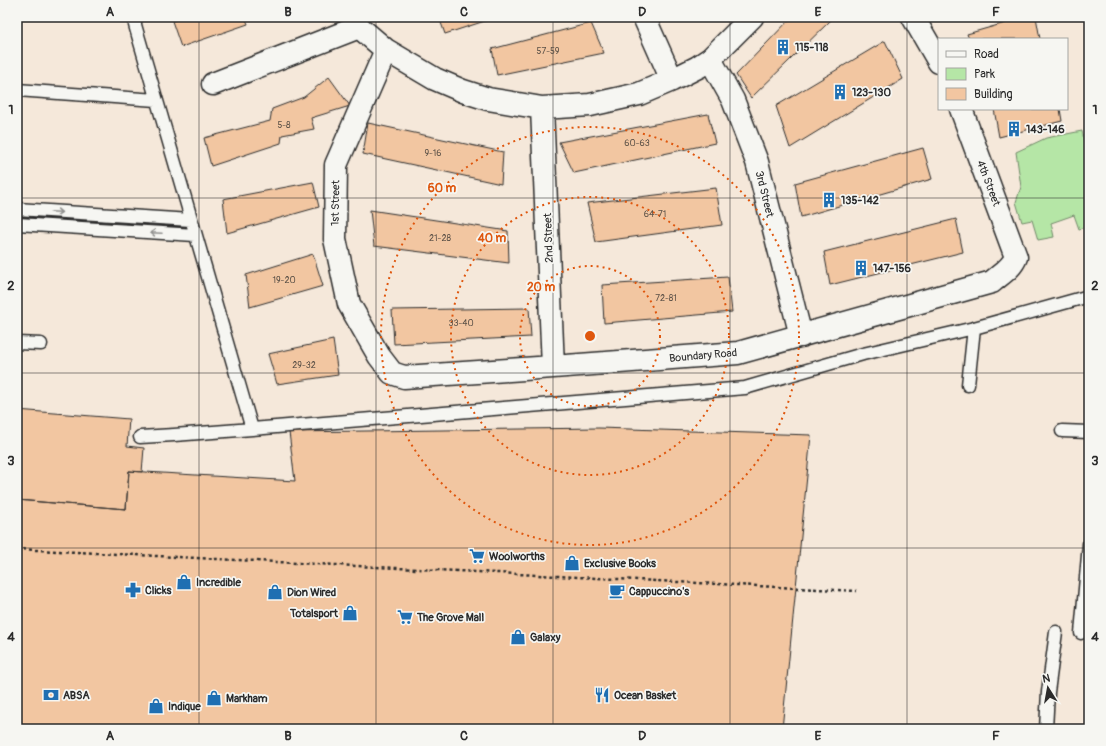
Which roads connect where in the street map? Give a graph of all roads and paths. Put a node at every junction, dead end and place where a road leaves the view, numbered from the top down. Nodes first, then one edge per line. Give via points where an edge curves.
1 (644, 17) edge
2 (752, 17) edge
3 (913, 17) edge
4 (132, 20) edge
5 (357, 22) edge
6 (386, 50) junction
7 (710, 59) junction
8 (938, 60) edge
9 (672, 80) junction
10 (213, 84) dead end
11 (17, 90) edge
12 (156, 100) junction
13 (542, 108) junction
14 (961, 110) edge
15 (17, 209) edge
16 (191, 220) junction
17 (17, 224) edge
18 (195, 235) junction
19 (1016, 257) joint
20 (1089, 296) edge
21 (974, 328) junction
22 (801, 336) junction
23 (17, 343) edge
24 (41, 344) dead end
25 (379, 356) joint
26 (553, 367) junction
27 (968, 385) dead end
28 (252, 429) junction
29 (1062, 431) dead end
30 (1089, 432) edge
31 (140, 437) dead end
32 (1089, 544) edge
33 (17, 549) edge
34 (857, 591) dead end
35 (1056, 632) dead end
36 (1082, 633) dead end
37 (1046, 729) edge

1 - 9 street
2 - 7 street
3 - 8 street
4 - 12 lane
5 - 6 street
5 - 10 street
6 - 13 street via 435,79 463,91
6 - 25 street, 1st Street via 336,165 335,238 349,304
7 - 9 street
7 - 22 street, 3rd Street via 733,100 757,162
9 - 13 street via 632,96 590,105
11 - 12 lane
12 - 16 lane
13 - 26 street, 2nd Street
14 - 19 street, 4th Street
15 -> 16 lane
16 - 18 lane
18 -> 17 lane
18 - 28 lane
19 - 22 street, Boundary Road via 1010,267 992,282
20 - 21 lane
21 - 27 lane
21 - 28 lane via 863,354 745,388
22 - 26 street, Boundary Road via 738,353
23 - 24 lane
25 - 26 street, Boundary Road via 392,373 404,377
28 - 31 lane
29 - 30 lane
32 - 36 lane
33 - 34 path
35 - 37 lane

